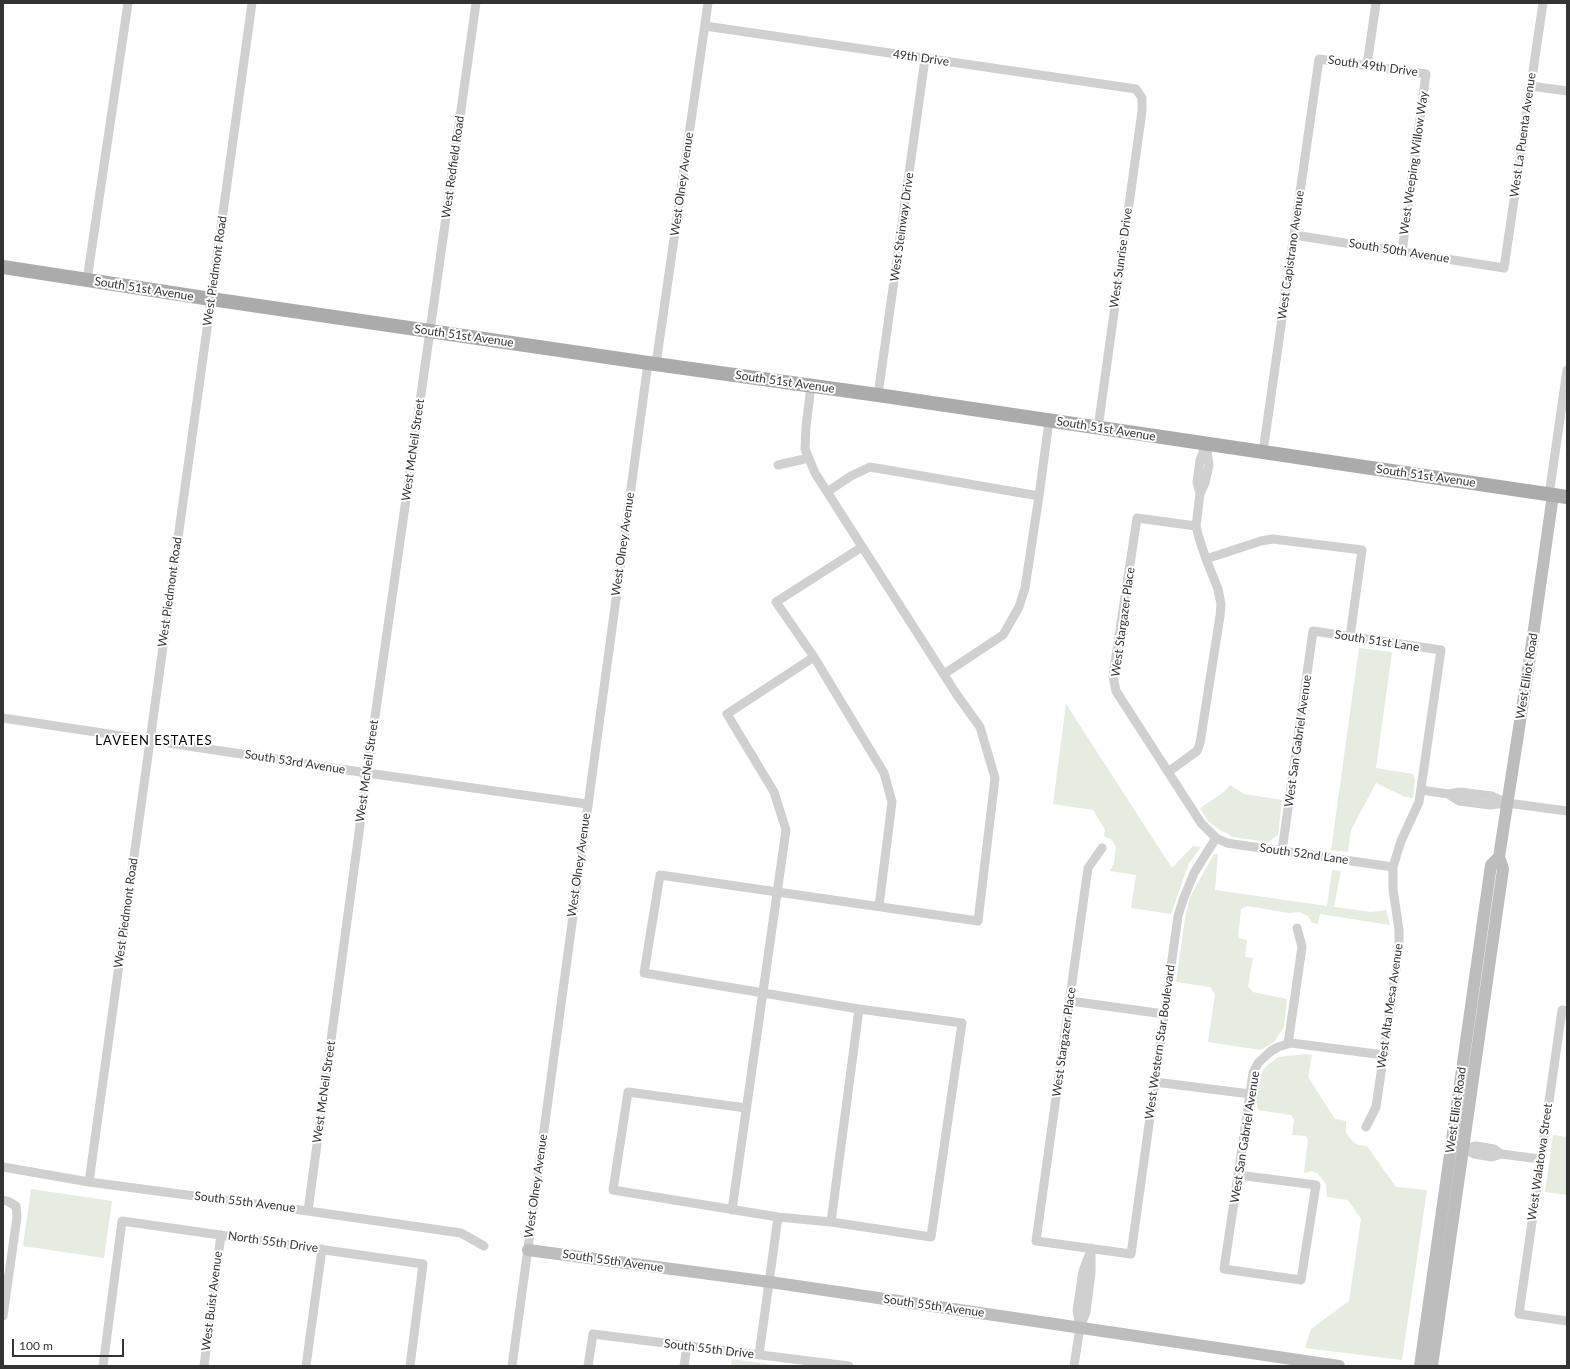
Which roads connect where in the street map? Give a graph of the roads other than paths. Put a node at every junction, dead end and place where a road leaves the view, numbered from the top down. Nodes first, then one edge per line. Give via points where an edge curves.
1 (128, 3) edge
2 (252, 3) edge
3 (476, 3) edge
4 (708, 3) edge
5 (1376, 3) edge
6 (1543, 3) edge
7 (705, 26) junction
8 (925, 58) junction
9 (1319, 58) joint
10 (1367, 65) junction
11 (1426, 74) joint
12 (1531, 86) junction
13 (1136, 89) joint
14 (1567, 90) edge
15 (1294, 235) junction
16 (1402, 252) junction
17 (3, 267) edge
18 (1504, 268) joint
19 (87, 280) junction
20 (212, 300) junction
21 (430, 331) junction
22 (652, 364) junction
23 (1567, 370) edge
24 (811, 386) junction
25 (878, 395) junction
26 (1049, 420) junction
27 (1098, 428) junction
28 (1206, 444) junction
29 (1263, 452) junction
30 (809, 458) junction
31 (778, 465) dead end
32 (827, 492) junction
33 (1551, 495) junction
34 (1039, 496) junction
35 (1567, 497) edge
36 (1196, 526) junction
37 (862, 547) junction
38 (1206, 559) junction
39 (1313, 631) joint
40 (1350, 637) junction
41 (1441, 650) joint
42 (814, 657) junction
43 (944, 674) junction
44 (3, 718) edge
45 (150, 740) junction
46 (1168, 772) junction
47 (367, 773) junction
48 (1421, 790) junction
49 (1507, 803) junction
50 (587, 804) junction
51 (1567, 811) edge
52 (1216, 838) junction
53 (1102, 848) dead end
54 (1282, 851) junction
55 (1393, 867) junction
56 (776, 892) junction
57 (879, 906) junction
58 (1296, 928) dead end
59 (763, 993) junction
60 (1070, 1001) junction
61 (859, 1009) junction
62 (1564, 1010) edge
63 (1164, 1014) junction
64 (1288, 1044) junction
65 (1384, 1055) junction
66 (1155, 1082) junction
67 (1250, 1094) junction
68 (746, 1108) junction
69 (1366, 1127) dead end
70 (1457, 1148) junction
71 (1540, 1159) junction
72 (3, 1167) edge
73 (1238, 1175) junction
74 (90, 1182) junction
75 (3, 1200) edge
76 (308, 1210) junction
77 (732, 1210) junction
78 (778, 1217) junction
79 (831, 1222) junction
80 (221, 1235) junction
81 (484, 1246) dead end
82 (1091, 1248) junction
83 (322, 1249) junction
84 (528, 1250) junction
85 (770, 1282) junction
86 (3, 1316) edge
87 (1567, 1321) edge
88 (1080, 1327) junction
89 (687, 1346) junction
90 (759, 1355) junction
91 (825, 1364) edge
92 (103, 1366) edge
93 (204, 1366) edge
94 (306, 1366) edge
95 (410, 1366) edge
96 (512, 1366) edge
97 (588, 1366) edge
98 (684, 1366) edge
99 (849, 1366) edge
100 (1074, 1366) edge
101 (1339, 1366) edge
102 (1420, 1366) edge
103 (1432, 1366) edge

1 - 19 street
2 - 20 street, West Piedmont Road
3 - 21 street, West Redfield Road
4 - 7 street, West Olney Avenue
5 - 10 street
6 - 12 street, West La Puenta Avenue
7 - 8 street, 49th Drive
7 - 22 street, West Olney Avenue
8 - 13 street, 49th Drive
8 - 25 street, West Steinway Drive
9 - 10 street, South 49th Drive
9 - 15 street, West Capistrano Avenue
10 - 11 street, South 49th Drive
11 - 16 street, West Weeping Willow Way
12 - 14 street
12 - 18 street, West La Puenta Avenue
13 - 27 street, West Sunrise Drive via 1142,98 1142,111
15 - 16 street, South 50th Avenue
15 - 29 street, West Capistrano Avenue
16 - 18 street, South 50th Avenue
17 - 19 main road, South 51st Avenue
19 - 20 main road, South 51st Avenue
20 - 21 main road, South 51st Avenue
20 - 45 street, West Piedmont Road
21 - 22 main road, South 51st Avenue
21 - 47 street, West McNeil Street
22 - 24 main road, South 51st Avenue
22 - 50 street, West Olney Avenue
23 - 33 street, West Elliot Road
24 - 25 main road, South 51st Avenue
24 - 30 street via 805,442
25 - 26 main road, South 51st Avenue
26 - 27 main road, South 51st Avenue
26 - 34 street
27 - 28 main road, South 51st Avenue
28 - 29 main road, South 51st Avenue
28 - 36 street via 1200,460 1197,482 1200,494
29 - 33 main road, South 51st Avenue
30 - 31 street
30 - 32 street
32 - 34 street via 870,466
32 - 37 street
33 - 35 main road, South 51st Avenue
33 - 49 main road, West Elliot Road via 1530,657
34 - 43 street via 1025,588 1018,607 1003,635
36 - 38 street
36 - 46 street, West Stargazer Place via 1137,518 1114,676 1116,691
37 - 42 street via 776,602
37 - 43 street
38 - 40 street via 1273,539 1362,550
38 - 46 street via 1221,604 1204,725 1197,751
39 - 40 street, South 51st Lane
39 - 54 street, West San Gabriel Avenue
40 - 41 street, South 51st Lane
41 - 48 street, West Alta Mesa Avenue
42 - 56 street via 727,714 774,792 786,830
42 - 57 street via 884,772 892,802
43 - 57 street via 980,727 995,778 978,921
44 - 45 street, South 53rd Avenue
45 - 47 street, South 53rd Avenue
45 - 74 street, West Piedmont Road
46 - 52 street, West Stargazer Place via 1201,823
47 - 50 street, South 53rd Avenue
47 - 76 street, West McNeil Street
48 - 49 street via 1492,796
48 - 55 street, West Alta Mesa Avenue via 1416,810 1401,841
49 - 51 street
49 - 70 main road, West Elliot Road via 1498,857 1491,865
50 - 84 street, West Olney Avenue
52 - 54 street, South 52nd Lane via 1227,843
52 - 63 street, West Western Star Boulevard via 1194,873 1181,905
53 - 60 street, West Stargazer Place via 1088,868
54 - 55 street, South 52nd Lane
55 - 65 street, West Alta Mesa Avenue via 1393,889 1400,939
56 - 57 street
56 - 59 street
56 - 59 street via 660,874 644,974
58 - 64 street via 1302,947
59 - 61 street
59 - 68 street
60 - 63 street
60 - 82 street, West Stargazer Place via 1036,1241
61 - 79 street
61 - 79 street via 962,1023 931,1238
62 - 71 street, West Walatowa Street
63 - 66 street, West Western Star Boulevard
64 - 65 street
64 - 67 street, West San Gabriel Avenue via 1271,1051 1258,1063 1253,1073
65 - 69 street, West Alta Mesa Avenue via 1376,1107
66 - 67 street
66 - 82 street, West Western Star Boulevard via 1131,1254
67 - 73 street, West San Gabriel Avenue
68 - 77 street
68 - 77 street via 628,1092 613,1190
70 - 71 street via 1492,1157 1501,1154
70 - 102 main road, West Elliot Road
70 - 103 main road, West Elliot Road
71 - 87 street, West Walatowa Street via 1519,1314
72 - 74 street, South 55th Avenue
73 - 73 street, West San Gabriel Avenue via 1316,1185 1301,1280 1224,1269
74 - 76 street, South 55th Avenue
75 - 86 street via 16,1206 17,1217
76 - 81 street, South 55th Avenue via 461,1233
77 - 78 street
78 - 79 street
78 - 85 street
80 - 83 street, North 55th Drive
80 - 92 street, North 55th Drive via 122,1221
80 - 93 street, West Buist Avenue
82 - 88 street via 1083,1271 1077,1311
83 - 94 street
83 - 95 street, North 55th Drive via 422,1264
84 - 85 main road, South 55th Avenue
84 - 96 street, West Olney Avenue
85 - 88 main road, South 55th Avenue
85 - 90 street
88 - 100 street
88 - 101 main road, South 55th Avenue
89 - 90 street, South 55th Drive
89 - 97 street, South 55th Drive via 593,1334
89 - 98 street
90 - 91 street, South 55th Drive
91 - 99 street, South 55th Drive

